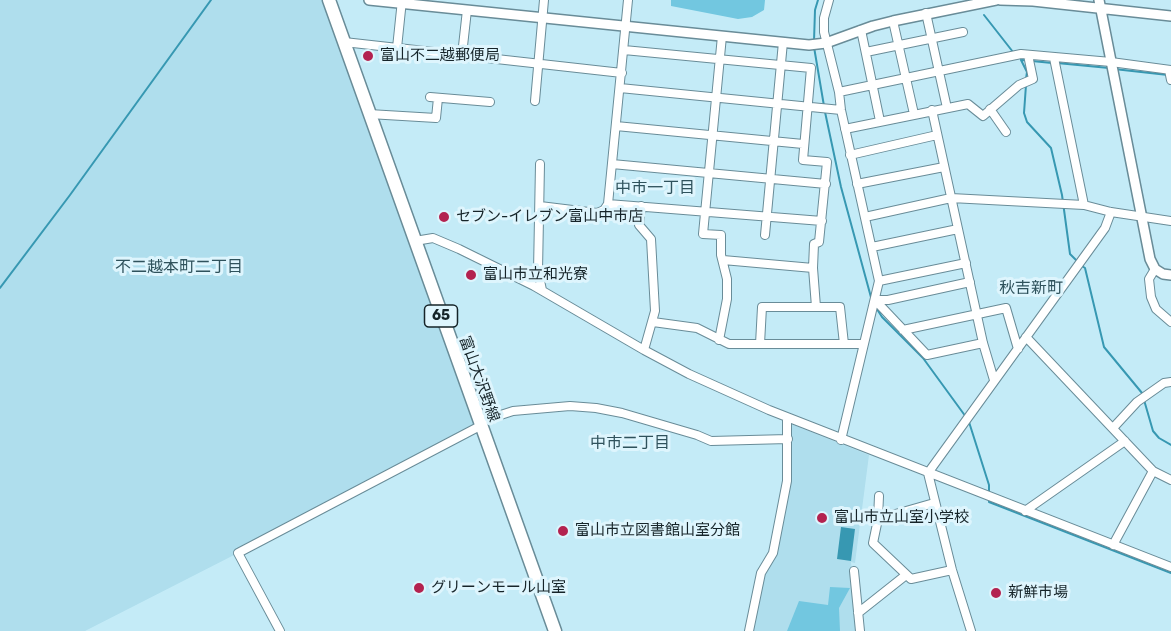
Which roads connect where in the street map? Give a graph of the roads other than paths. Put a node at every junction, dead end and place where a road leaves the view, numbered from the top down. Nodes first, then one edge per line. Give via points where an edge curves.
1 (328, 0) edge
2 (369, 0) edge
3 (544, 0) edge
4 (628, 0) edge
5 (829, 0) edge
6 (998, 0) edge
7 (401, 2) edge
8 (957, 3) edge
9 (1100, 4) edge
10 (467, 10) junction
11 (926, 13) junction
12 (1171, 16) edge
13 (542, 18) junction
14 (893, 21) junction
15 (626, 27) junction
16 (861, 30) junction
17 (963, 32) dead end
18 (722, 36) junction
19 (932, 38) junction
20 (344, 42) junction
21 (783, 42) junction
22 (826, 43) junction
23 (898, 45) junction
24 (397, 48) junction
25 (624, 50) junction
26 (866, 52) junction
27 (462, 55) junction
28 (1028, 55) junction
29 (1054, 58) junction
30 (719, 60) junction
31 (1111, 62) junction
32 (538, 64) junction
33 (781, 66) junction
34 (1170, 70) edge
35 (939, 71) junction
36 (622, 73) junction
37 (906, 78) junction
38 (1171, 80) edge
39 (873, 85) junction
40 (620, 88) junction
41 (839, 92) junction
42 (715, 97) junction
43 (535, 101) dead end
44 (490, 102) dead end
45 (778, 104) junction
46 (808, 107) junction
47 (947, 108) junction
48 (990, 109) junction
49 (841, 110) junction
50 (932, 110) junction
51 (369, 114) junction
52 (914, 114) junction
53 (880, 122) junction
54 (616, 126) junction
55 (845, 129) junction
56 (1006, 132) dead end
57 (712, 135) junction
58 (937, 135) junction
59 (775, 141) junction
60 (803, 144) junction
61 (850, 155) junction
62 (540, 164) dead end
63 (612, 164) junction
64 (944, 167) junction
65 (708, 173) junction
66 (771, 178) junction
67 (826, 184) junction
68 (857, 184) junction
69 (951, 198) junction
70 (609, 204) junction
71 (1084, 205) junction
72 (540, 206) junction
73 (640, 206) junction
74 (705, 211) junction
75 (1111, 212) junction
76 (767, 217) junction
77 (865, 217) junction
78 (1142, 218) junction
79 (822, 221) junction
80 (1171, 221) edge
81 (958, 229) junction
82 (765, 235) dead end
83 (415, 241) junction
84 (872, 246) junction
85 (723, 260) junction
86 (966, 263) junction
87 (813, 268) junction
88 (1155, 269) junction
89 (1171, 275) edge
90 (879, 281) junction
91 (970, 282) junction
92 (542, 290) junction
93 (875, 300) junction
94 (816, 308) junction
95 (977, 315) junction
96 (653, 321) junction
97 (1171, 322) edge
98 (903, 330) junction
99 (1026, 337) junction
100 (719, 340) junction
101 (983, 343) junction
102 (760, 344) junction
103 (844, 344) junction
104 (863, 344) junction
105 (1018, 349) junction
106 (644, 350) junction
107 (994, 380) junction
108 (1171, 382) edge
109 (787, 418) junction
110 (480, 424) junction
111 (1113, 428) junction
112 (788, 439) junction
113 (841, 440) junction
114 (1125, 441) junction
115 (1153, 471) junction
116 (928, 473) junction
117 (1171, 480) edge
118 (879, 496) dead end
119 (934, 502) junction
120 (1025, 511) junction
121 (878, 519) junction
122 (1113, 545) junction
123 (1171, 567) edge
124 (952, 570) junction
125 (854, 571) dead end
126 (906, 575) junction
127 (858, 613) junction
128 (280, 631) edge
129 (555, 631) edge
130 (749, 631) edge
131 (860, 631) edge
132 (971, 631) edge

1 - 20 main road, 富山大沢野線 / 65
2 - 7 street
3 - 13 street
4 - 15 street
5 - 22 street via 824,18
6 - 8 street
6 - 9 street
7 - 10 street
7 - 24 street
8 - 11 street
9 - 12 street
9 - 31 street
10 - 13 street
10 - 27 street
11 - 14 street
11 - 19 street
13 - 15 street
13 - 32 street
14 - 16 street
14 - 23 street
15 - 18 street
15 - 25 street
16 - 22 street
16 - 26 street
17 - 19 street
18 - 21 street
18 - 30 street
19 - 23 street
19 - 35 street
20 - 24 street
20 - 51 main road, 富山大沢野線 / 65
21 - 22 street
21 - 33 street
22 - 41 street
23 - 26 street
23 - 37 street
24 - 27 street
25 - 30 street
25 - 36 street
26 - 39 street
27 - 32 street
28 - 29 street
28 - 35 street
28 - 48 street via 1033,79 1018,85
29 - 31 street
29 - 71 street
30 - 33 street
30 - 42 street
31 - 34 street
31 - 78 street
32 - 36 street
32 - 43 street
33 - 45 street
33 - 46 street via 812,68
34 - 38 street
35 - 37 street
35 - 47 street
36 - 40 street
37 - 39 street
37 - 52 street
39 - 41 street
39 - 53 street
40 - 42 street
40 - 54 street
41 - 49 street
42 - 45 street
42 - 57 street
44 - 51 street via 434,98 436,118
45 - 46 street
45 - 59 street
46 - 49 street
46 - 60 street
47 - 48 street via 968,104 983,116
47 - 50 street
48 - 56 street
49 - 55 street
50 - 52 street
50 - 58 street
51 - 83 main road, 富山大沢野線 / 65
52 - 53 street
53 - 55 street
54 - 57 street
54 - 63 street
55 - 61 street
57 - 59 street
57 - 65 street
58 - 61 street
58 - 64 street
59 - 60 street
59 - 66 street
60 - 67 street via 802,160 827,162
61 - 68 street
62 - 72 street
63 - 65 street
63 - 70 street
64 - 68 street
64 - 69 street
65 - 66 street
65 - 74 street
66 - 67 street
66 - 76 street
67 - 79 street
68 - 77 street
69 - 71 street
69 - 77 street
69 - 81 street
70 - 72 street via 597,213
70 - 73 street
71 - 75 street
72 - 92 street via 538,272
73 - 74 street
73 - 96 street via 639,225 651,239
74 - 76 street
74 - 85 street via 703,234 721,235
75 - 78 street
75 - 99 street via 1105,228
76 - 79 street
76 - 82 street
77 - 84 street
78 - 80 street
78 - 88 street
79 - 87 street via 819,242 814,244
81 - 84 street
81 - 86 street
83 - 92 street via 433,238
83 - 110 main road, 富山大沢野線 / 65
84 - 90 street
85 - 87 street
85 - 100 street via 727,299
86 - 90 street
86 - 91 street
87 - 94 street
88 - 89 street
88 - 97 street via 1149,279 1151,297 1156,309
90 - 93 street
91 - 93 street
91 - 95 street
92 - 106 street
93 - 98 street
93 - 104 street
94 - 102 street via 762,308
94 - 103 street via 840,308
95 - 98 street
95 - 101 street
95 - 105 street via 1006,308
96 - 100 street via 697,328
96 - 106 street
98 - 101 street via 927,355
99 - 105 street
99 - 111 street
100 - 102 street via 729,344
101 - 107 street
102 - 103 street
103 - 104 street
104 - 113 street
105 - 107 street
106 - 109 street
107 - 116 street
108 - 111 street via 1137,402
109 - 112 street
109 - 113 street
110 - 112 street via 513,411 570,406 622,413 711,441
110 - 128 street via 238,553
110 - 129 main road, 富山大沢野線 / 65
111 - 114 street
112 - 130 street via 787,481 773,553 761,573
113 - 116 street
114 - 115 street
114 - 120 street
115 - 117 street
115 - 122 street
116 - 119 street
116 - 120 street
118 - 121 street
119 - 121 street
119 - 124 street
120 - 122 street
121 - 126 street via 873,543
122 - 123 street
124 - 126 street via 911,579
124 - 132 street
125 - 127 street
126 - 127 street
127 - 131 street

